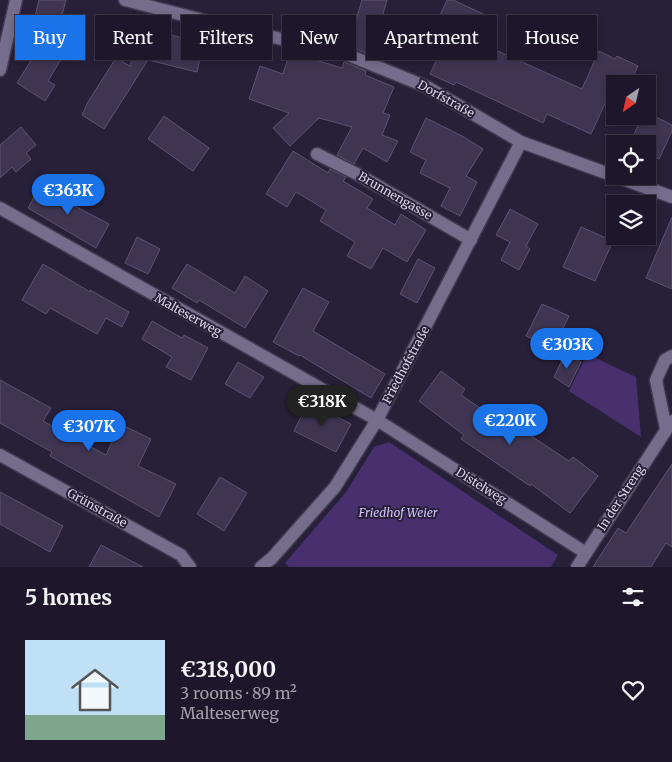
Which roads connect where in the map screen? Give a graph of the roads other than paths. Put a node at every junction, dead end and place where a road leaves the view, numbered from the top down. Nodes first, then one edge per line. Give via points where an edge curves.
1 (16, 0) edge
2 (125, 0) edge
3 (0, 70) edge
4 (521, 142) junction
5 (317, 154) dead end
6 (672, 197) edge
7 (0, 208) edge
8 (471, 240) junction
9 (672, 356) edge
10 (377, 420) junction
11 (669, 425) edge
12 (0, 455) edge
13 (586, 552) junction
14 (190, 567) edge
15 (262, 567) edge
16 (577, 567) edge

1 - 3 street
2 - 4 street, Dorfstraße via 341,52 427,87
4 - 6 street, Dorfstraße
4 - 8 street, Friedhofstraße
5 - 8 street, Brunnengasse
7 - 10 street, Malteserweg
8 - 10 street, Friedhofstraße
9 - 11 street, In der Streng via 665,360 656,380
10 - 13 street, Distelweg
10 - 15 street, Friedhofstraße via 335,487
11 - 13 street, In der Streng
12 - 14 street, Grünstraße via 181,555
13 - 16 street, In der Streng

